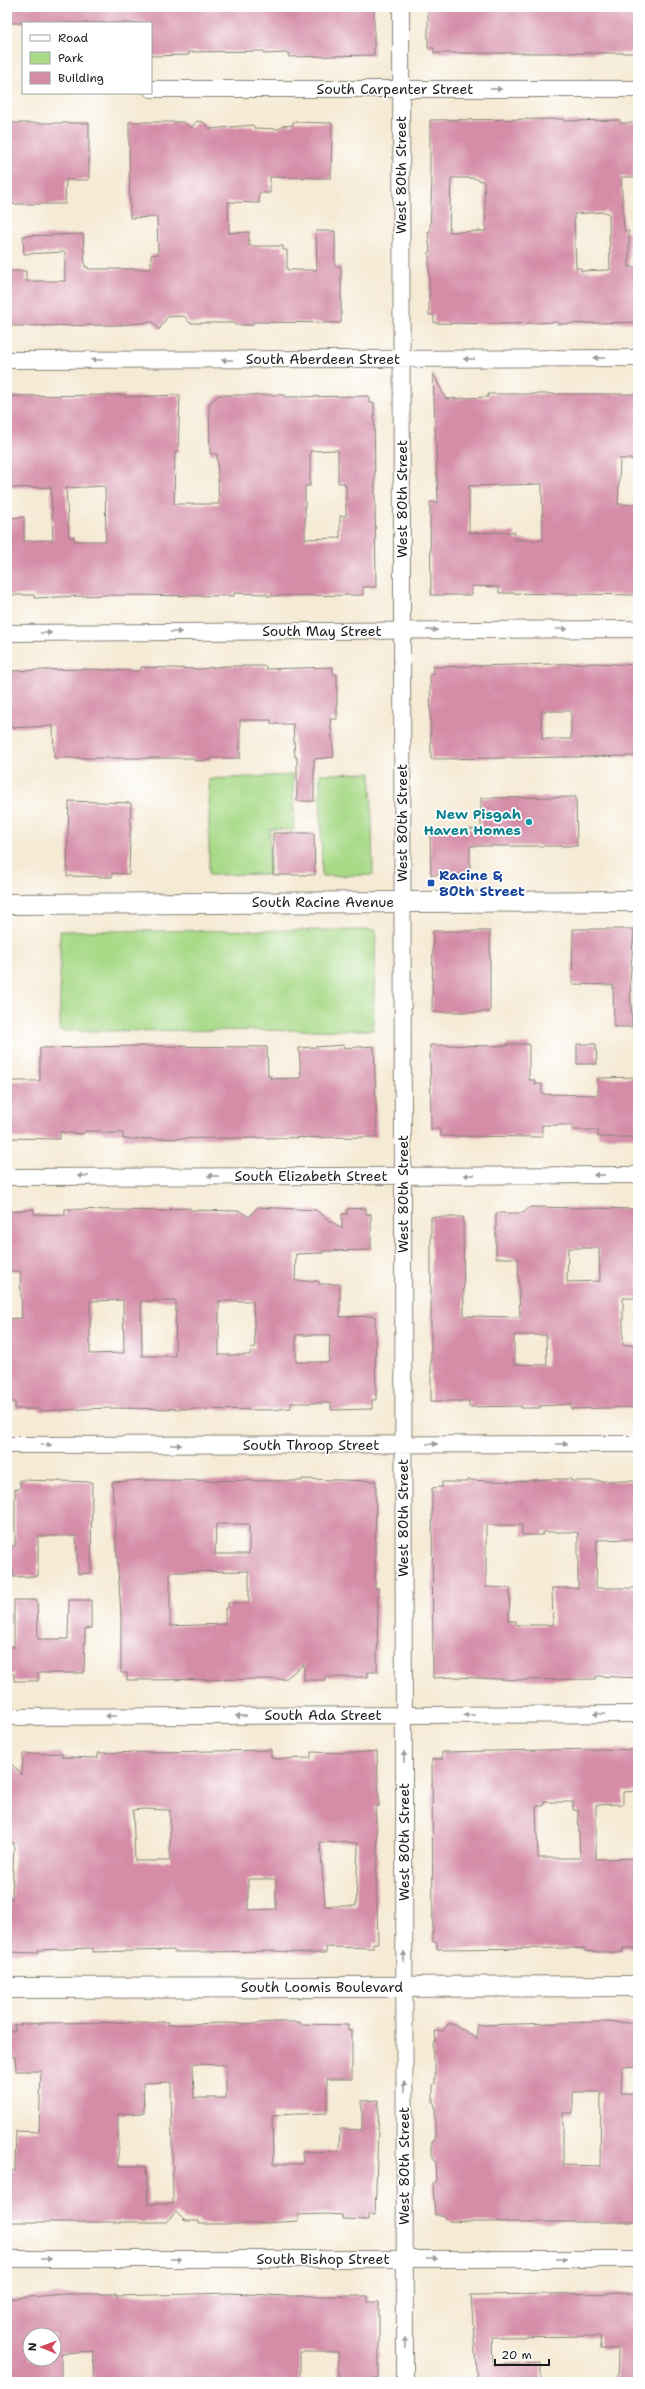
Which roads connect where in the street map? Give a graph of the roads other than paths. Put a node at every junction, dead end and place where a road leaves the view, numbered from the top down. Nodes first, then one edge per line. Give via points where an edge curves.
1 (401, 7) edge
2 (152, 89) edge
3 (638, 89) edge
4 (401, 90) junction
5 (638, 358) edge
6 (401, 359) junction
7 (7, 360) edge
8 (638, 629) edge
9 (402, 630) junction
10 (7, 633) edge
11 (638, 901) edge
12 (402, 902) junction
13 (7, 904) edge
14 (638, 1175) edge
15 (7, 1176) edge
16 (403, 1176) junction
17 (403, 1444) junction
18 (638, 1444) edge
19 (7, 1445) edge
20 (638, 1714) edge
21 (404, 1715) junction
22 (7, 1716) edge
23 (638, 1986) edge
24 (404, 1987) junction
25 (7, 1988) edge
26 (7, 2259) edge
27 (405, 2259) junction
28 (638, 2259) edge
29 (405, 2382) edge

1 - 4 street, West 80th Street
2 - 4 street, South Carpenter Street
4 -> 3 street, South Carpenter Street
4 - 6 street, West 80th Street
5 -> 6 street, South Aberdeen Street
6 -> 7 street, South Aberdeen Street
6 - 9 street, West 80th Street
9 -> 8 street, South May Street
10 -> 9 street, South May Street
9 - 12 street, West 80th Street
11 - 12 street, South Racine Avenue
12 - 13 street, South Racine Avenue
12 - 16 street, West 80th Street
14 -> 16 street, South Elizabeth Street
16 -> 15 street, South Elizabeth Street
16 - 17 street, West 80th Street
17 -> 18 street, South Throop Street
19 -> 17 street, South Throop Street
17 - 21 street, West 80th Street
20 -> 21 street, South Ada Street
21 -> 22 street, South Ada Street
24 -> 21 street, West 80th Street
23 - 24 street, South Loomis Boulevard
24 - 25 street, South Loomis Boulevard
27 -> 24 street, West 80th Street
26 -> 27 street, South Bishop Street
27 -> 28 street, South Bishop Street
29 -> 27 street, West 80th Street

